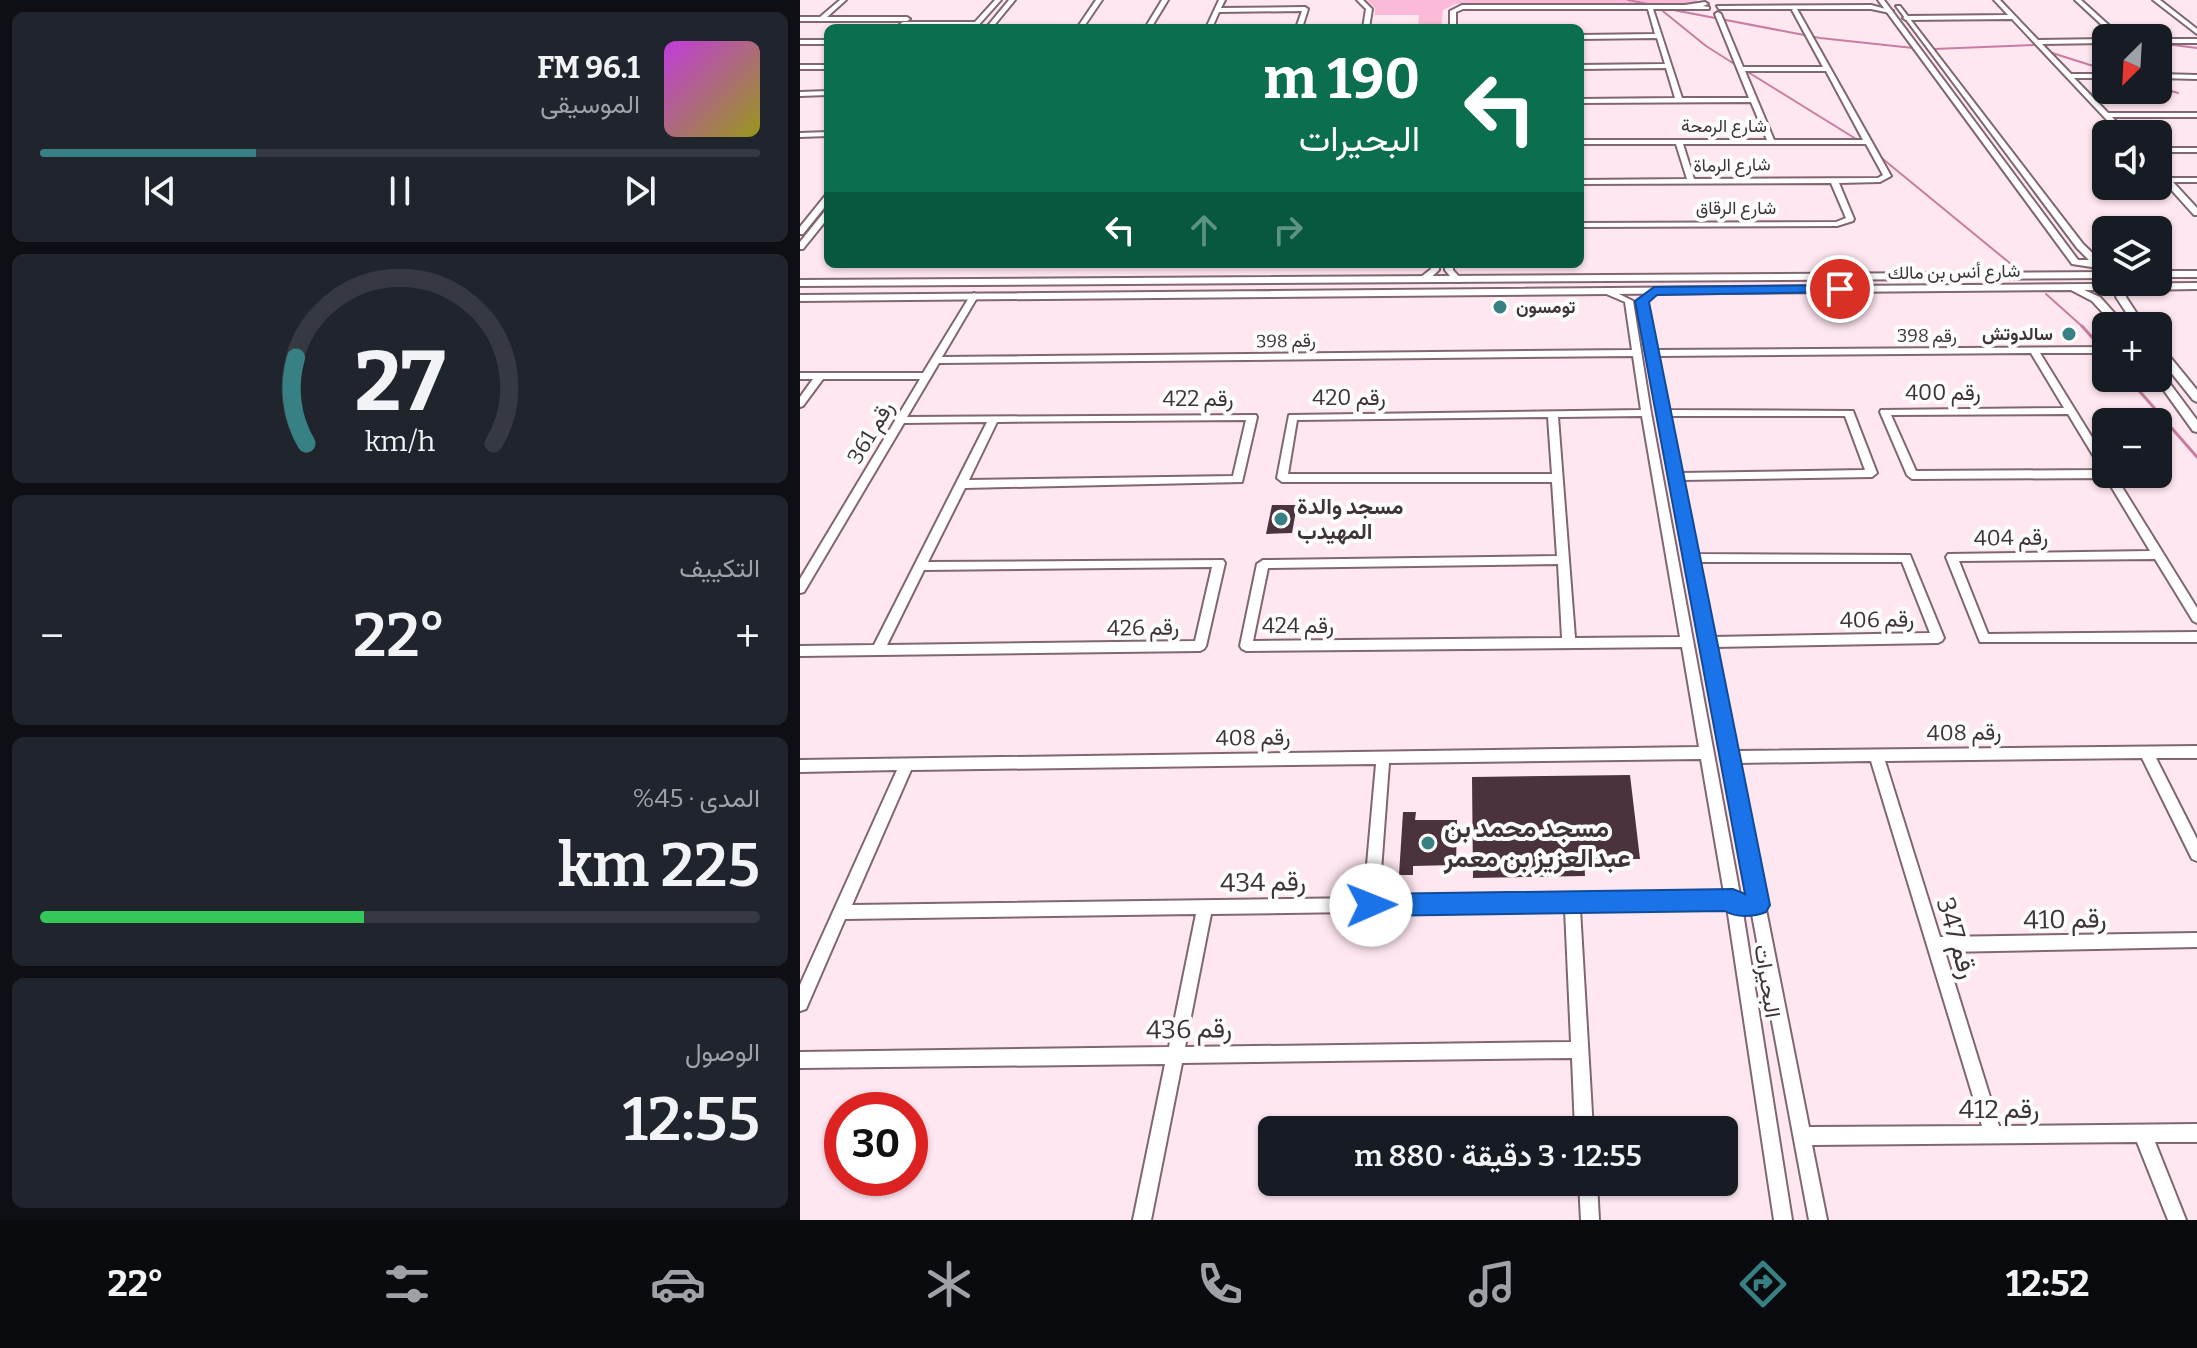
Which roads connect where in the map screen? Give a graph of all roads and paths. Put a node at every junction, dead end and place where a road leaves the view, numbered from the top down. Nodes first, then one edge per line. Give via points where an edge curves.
1 (843, 0) edge
2 (998, 0) edge
3 (1012, 0) edge
4 (1099, 0) edge
5 (1165, 0) edge
6 (1222, 0) edge
7 (1360, 0) edge
8 (1880, 0) edge
9 (1893, 0) edge
10 (1997, 0) edge
11 (2078, 0) edge
12 (2156, 0) edge
13 (1715, 5) edge
14 (1792, 6) edge
15 (1650, 7) junction
16 (1218, 10) junction
17 (1890, 11) junction
18 (2013, 17) junction
19 (1906, 18) junction
20 (800, 19) edge
21 (821, 19) junction
22 (903, 24) edge
23 (977, 24) edge
24 (992, 24) edge
25 (1083, 24) edge
26 (1150, 24) edge
27 (1211, 24) edge
28 (1300, 24) edge
29 (1367, 24) edge
30 (1453, 24) edge
31 (2105, 24) edge
32 (2197, 32) edge
33 (1658, 36) junction
34 (1584, 37) edge
35 (2092, 41) edge
36 (2172, 41) edge
37 (2197, 41) edge
38 (800, 42) edge
39 (824, 42) edge
40 (2036, 42) junction
41 (1668, 66) junction
42 (800, 67) edge
43 (824, 67) edge
44 (1584, 67) edge
45 (1742, 69) junction
46 (1827, 69) junction
47 (2070, 76) junction
48 (2092, 76) edge
49 (2172, 76) edge
50 (2197, 77) edge
51 (824, 93) edge
52 (800, 94) edge
53 (1679, 100) junction
54 (1753, 100) junction
55 (1584, 101) edge
56 (2107, 115) junction
57 (2196, 116) edge
58 (2111, 120) edge
59 (824, 134) edge
60 (800, 135) edge
61 (1584, 142) edge
62 (1679, 142) junction
63 (1771, 142) junction
64 (1868, 142) junction
65 (2172, 150) edge
66 (2197, 150) edge
67 (1834, 180) junction
68 (2172, 180) edge
69 (2197, 180) edge
70 (1691, 181) junction
71 (1584, 182) edge
72 (2172, 186) edge
73 (824, 203) edge
74 (2197, 213) edge
75 (800, 217) edge
76 (812, 217) junction
77 (824, 218) edge
78 (1584, 225) edge
79 (800, 232) edge
80 (800, 247) edge
81 (2092, 261) edge
82 (2075, 262) junction
83 (2092, 264) edge
84 (1435, 268) edge
85 (1449, 268) edge
86 (2172, 274) edge
87 (2197, 274) edge
88 (2092, 277) edge
89 (1424, 279) junction
90 (1176, 280) junction
91 (1247, 280) junction
92 (1458, 280) junction
93 (2059, 281) junction
94 (800, 283) edge
95 (2092, 284) edge
96 (2172, 286) edge
97 (2197, 286) edge
98 (1607, 291) junction
99 (1654, 291) junction
100 (1172, 294) junction
101 (1243, 294) junction
102 (974, 296) junction
103 (2121, 296) edge
104 (800, 298) edge
105 (2127, 309) junction
106 (2107, 310) joint
107 (1637, 312) junction
108 (2129, 312) edge
109 (2092, 350) edge
110 (2034, 351) junction
111 (1636, 353) junction
112 (1652, 353) junction
113 (936, 360) junction
114 (2172, 367) edge
115 (800, 376) edge
116 (820, 376) junction
117 (927, 376) junction
118 (2171, 392) edge
119 (2197, 398) edge
120 (800, 404) edge
121 (2071, 411) junction
122 (1646, 413) junction
123 (1662, 413) junction
124 (1553, 415) junction
125 (994, 419) junction
126 (900, 420) junction
127 (2197, 428) edge
128 (2092, 447) edge
129 (2092, 472) edge
130 (1674, 477) junction
131 (1557, 478) junction
132 (961, 484) junction
133 (2117, 488) edge
134 (2159, 555) junction
135 (1691, 558) junction
136 (1563, 560) junction
137 (920, 566) junction
138 (800, 589) edge
139 (2197, 618) edge
140 (2197, 637) edge
141 (1687, 642) junction
142 (1709, 642) junction
143 (1569, 644) junction
144 (878, 650) junction
145 (800, 651) edge
146 (2146, 752) junction
147 (2197, 752) edge
148 (1707, 753) junction
149 (1876, 755) junction
150 (1383, 757) junction
151 (1731, 757) junction
152 (907, 764) junction
153 (800, 766) edge
154 (2197, 854) edge
155 (1572, 902) junction
156 (1734, 902) junction
157 (1371, 905) junction
158 (1758, 905) junction
159 (1205, 907) junction
160 (841, 912) junction
161 (2197, 940) edge
162 (1934, 945) junction
163 (800, 1003) edge
164 (1578, 1050) junction
165 (1176, 1055) junction
166 (800, 1060) edge
167 (1583, 1116) edge
168 (2197, 1133) edge
169 (2143, 1134) junction
170 (1993, 1135) junction
171 (1801, 1136) junction
172 (1589, 1196) edge
173 (1142, 1220) edge
174 (1590, 1220) edge
175 (1783, 1220) edge
176 (1818, 1220) edge
177 (2177, 1220) edge

1 - 21 street
2 - 23 street
3 - 24 street
4 - 25 street
5 - 26 street
6 - 16 street
7 - 29 street via 1369,9
8 - 14 street
8 - 17 main road
9 - 19 main road
10 - 18 street
11 - 31 street
12 - 32 street
13 - 14 street
13 - 15 street
13 - 45 street
14 - 17 street
14 - 46 street
15 - 30 street via 1462,7 1453,11
15 - 33 street
16 - 27 street
16 - 28 street via 1305,9
17 - 82 main road
18 - 19 street
18 - 40 street
19 - 81 main road
20 - 21 street
21 - 22 street via 907,19
33 - 34 street
33 - 41 street
35 - 40 street
36 - 37 street
38 - 39 street
40 - 47 street
41 - 44 street
41 - 53 street
42 - 43 street
45 - 46 street
45 - 54 street
46 - 64 street
47 - 48 street
47 - 56 street
49 - 50 street
51 - 52 street
53 - 54 street
53 - 55 street
54 - 63 street
56 - 57 street
56 - 58 street
59 - 60 street
61 - 62 street, شارع الرمحة
62 - 63 street, شارع الرمحة
62 - 70 street
63 - 64 street, شارع الرمحة
64 - 67 street, شارع الرماة via 1887,176
65 - 66 street
67 - 70 street, شارع الرماة
67 - 78 street, شارع الرقاق via 1850,219 1837,224
68 - 69 street
70 - 71 street, شارع الرماة
72 - 74 street
73 - 76 street
75 - 76 street
76 - 79 street
77 - 80 street
82 - 83 main road
82 - 93 main road
84 - 89 street
85 - 92 street
86 - 87 main road
88 - 93 main road, شارع أنس بن مالك
89 - 91 main road, شارع أنس بن مالك
89 - 92 main road, شارع أنس بن مالك
90 - 91 main road, شارع أنس بن مالك
90 - 94 main road, شارع أنس بن مالك
90 - 100 main road via 1182,288
91 - 101 main road via 1235,287
92 - 93 main road, شارع أنس بن مالك
93 - 95 main road, شارع أنس بن مالك
93 - 99 main road, شارع أنس بن مالك
93 - 106 main road via 2089,294
96 - 97 main road, شارع أنس بن مالك
98 - 99 main road, شارع أنس بن مالك
98 - 101 main road, شارع أنس بن مالك
98 - 107 street via 1629,301
99 - 107 street
100 - 101 main road, شارع أنس بن مالك
100 - 102 main road, شارع أنس بن مالك
102 - 104 main road, شارع أنس بن مالك
102 - 113 street, رقم 361
103 - 105 main road
105 - 106 main road
105 - 108 main road
107 - 111 street, البحيرات
107 - 112 street, البحيرات
109 - 110 street, رقم 398
110 - 112 street, رقم 398
110 - 121 street
111 - 113 street, رقم 398
111 - 122 street, البحيرات
112 - 123 street, البحيرات
113 - 117 street, رقم 361
114 - 119 main road
115 - 116 street
116 - 117 street
116 - 120 street
117 - 126 street, رقم 361
118 - 127 main road
121 - 128 street
121 - 129 street, رقم 400 via 1885,412 1912,475
122 - 124 street, رقم 420
122 - 141 street, البحيرات
123 - 130 street, البحيرات
123 - 130 street via 1849,413 1872,473
124 - 131 street
124 - 131 street, رقم 420 via 1293,417 1282,478
125 - 126 street, رقم 422
125 - 132 street
125 - 132 street, رقم 422 via 1252,417 1238,479
126 - 138 street, رقم 361
130 - 135 street, البحيرات
131 - 136 street
132 - 137 street
133 - 134 street
134 - 139 street
134 - 140 street, رقم 404 via 1952,557 1984,639
135 - 142 street, البحيرات
135 - 142 street, رقم 406 via 1906,558 1938,638
136 - 143 street
136 - 143 street, رقم 424 via 1263,564 1246,646
137 - 144 street
137 - 144 street, رقم 426 via 1219,563 1200,646
141 - 143 street, رقم 424
141 - 148 street, البحيرات
142 - 151 street, البحيرات
144 - 145 street, رقم 426
146 - 147 street, رقم 408
146 - 149 street, رقم 408
146 - 154 street
148 - 150 street, رقم 408
148 - 156 street, البحيرات
149 - 151 street, رقم 408
149 - 162 street, رقم 347
150 - 152 street, رقم 408
150 - 157 street
151 - 158 street, البحيرات
152 - 153 street, رقم 408
152 - 160 street
155 - 156 street, رقم 434
155 - 157 street, رقم 434
155 - 164 street
156 - 158 street, رقم 434
156 - 175 street, البحيرات
157 - 159 street, رقم 434
158 - 171 street, البحيرات
159 - 160 street, رقم 434
159 - 165 street
160 - 163 street
161 - 162 street, رقم 410
162 - 170 street, رقم 347
164 - 165 street, رقم 436
164 - 167 street
165 - 166 street, رقم 436
165 - 173 street
168 - 169 street, رقم 412
169 - 170 street, رقم 412
169 - 177 street
170 - 171 street, رقم 412
171 - 176 street, البحيرات
172 - 174 street

